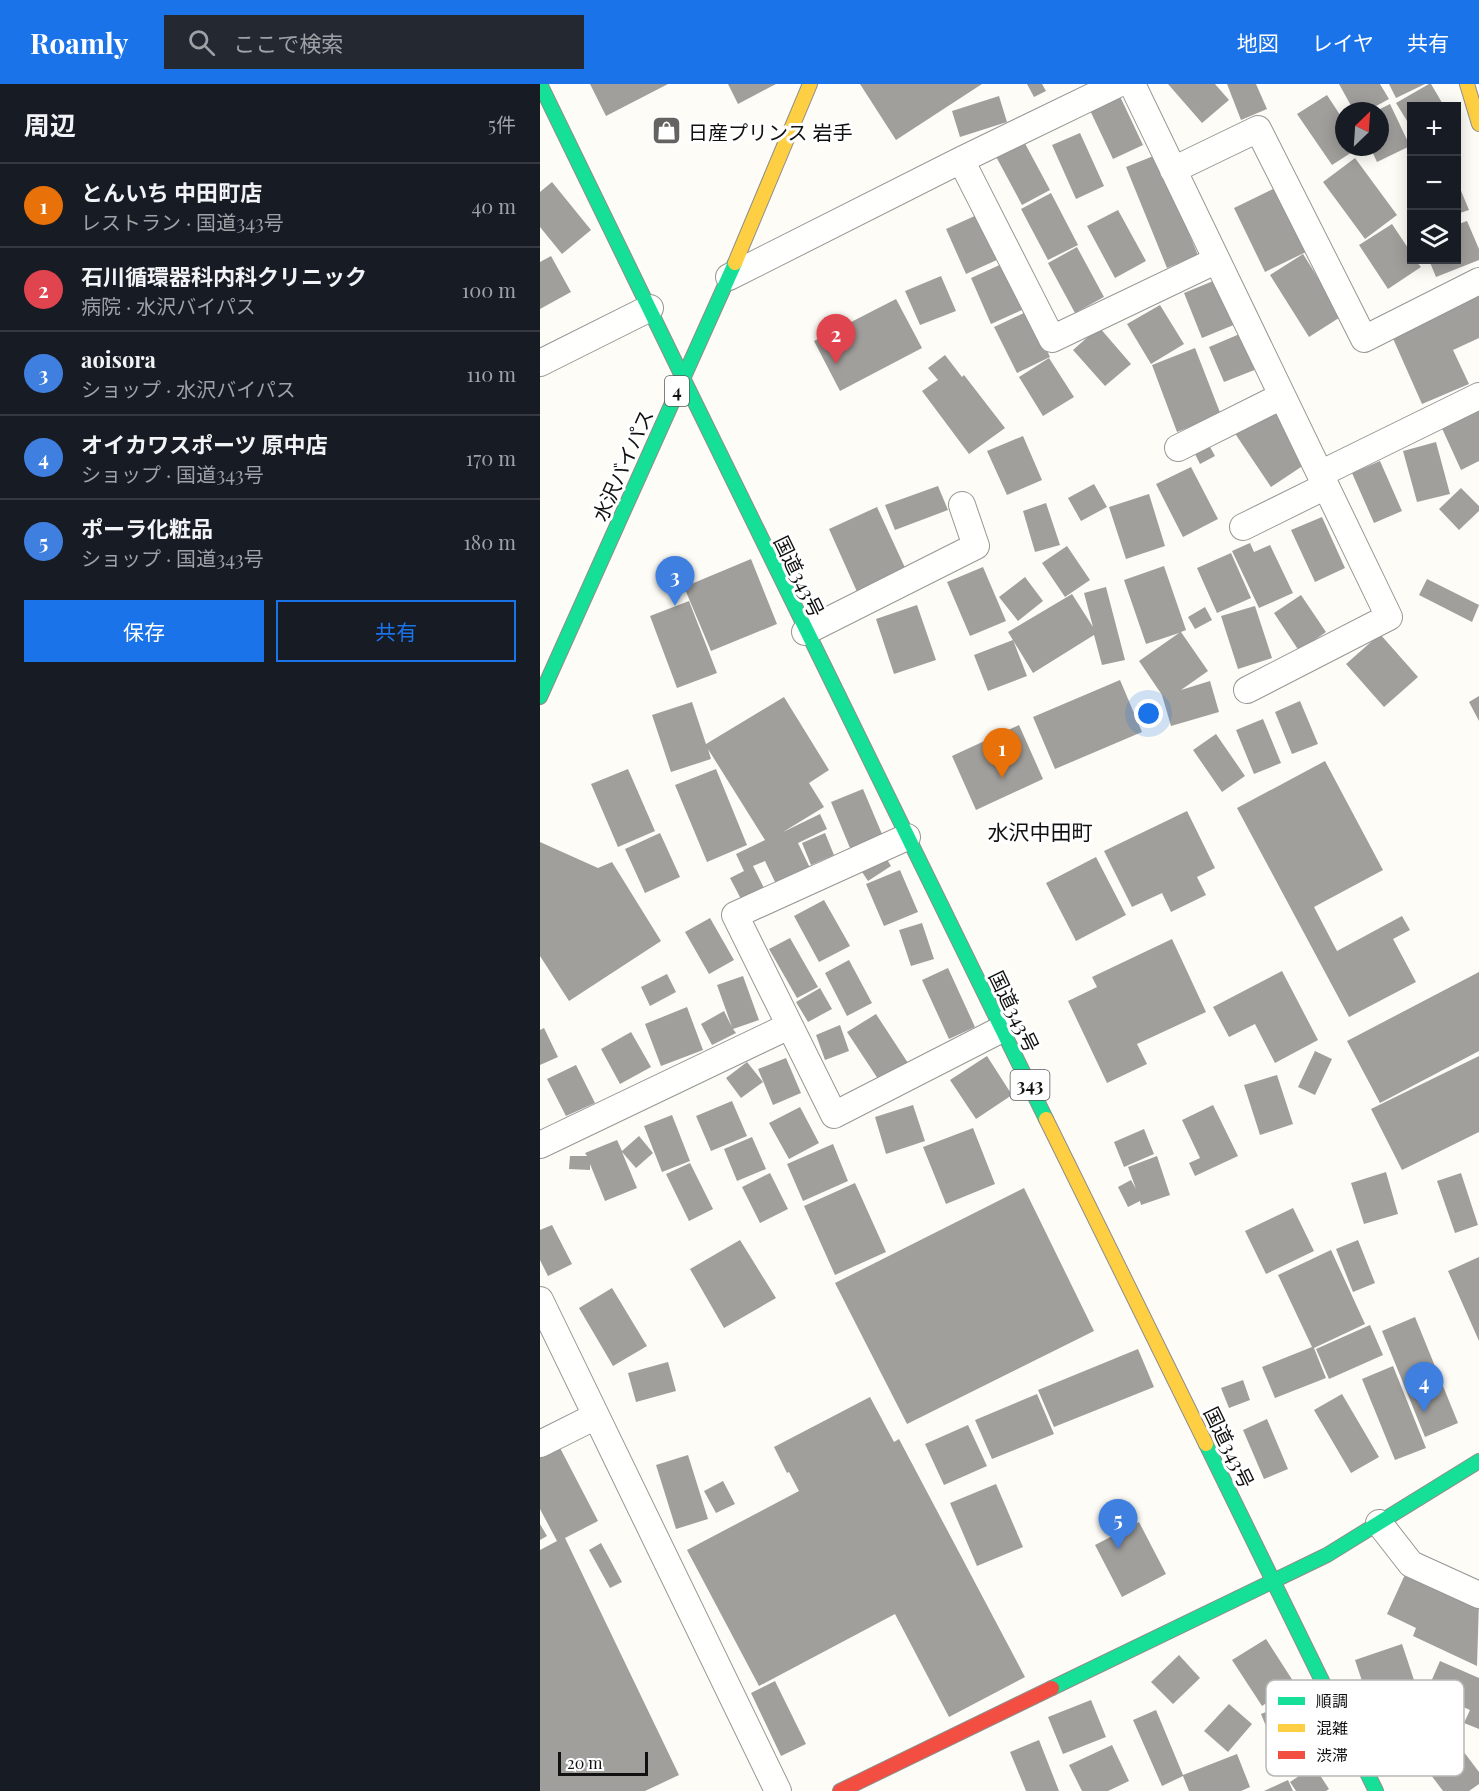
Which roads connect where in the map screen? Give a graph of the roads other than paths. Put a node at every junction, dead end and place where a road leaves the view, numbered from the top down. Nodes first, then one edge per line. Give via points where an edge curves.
1 (540, 84) edge
2 (810, 84) edge
3 (1118, 84) edge
4 (1132, 84) edge
5 (1467, 84) edge
6 (1479, 124) edge
7 (961, 160) junction
8 (1173, 170) junction
9 (1217, 260) junction
10 (729, 277) junction
11 (1479, 281) edge
12 (650, 308) junction
13 (540, 363) edge
14 (683, 378) junction
15 (1282, 396) junction
16 (1479, 396) edge
17 (1178, 448) dead end
18 (1323, 480) junction
19 (962, 505) dead end
20 (1243, 527) dead end
21 (805, 632) junction
22 (1247, 690) dead end
23 (540, 697) edge
24 (907, 837) junction
25 (789, 1026) junction
26 (1002, 1029) junction
27 (540, 1145) edge
28 (540, 1300) edge
29 (596, 1416) junction
30 (540, 1444) edge
31 (1479, 1461) edge
32 (1379, 1523) junction
33 (1274, 1579) junction
34 (1479, 1595) edge
35 (1323, 1680) edge
36 (1369, 1776) edge
37 (778, 1791) edge
38 (840, 1791) edge
39 (1376, 1791) edge

1 - 12 main road, 国道343号
2 - 10 main road, 水沢バイパス / 4
3 - 7 street
4 - 8 street
5 - 6 main road
7 - 9 street via 1052,339
7 - 10 street
8 - 9 street
8 - 11 street via 1258,129 1364,339
9 - 15 street
10 - 14 main road, 水沢バイパス / 4
12 - 13 street
12 - 14 main road, 国道343号
14 - 21 main road, 国道343号 / 343
14 - 23 main road, 水沢バイパス / 4
15 - 17 street
15 - 18 street
16 - 18 street
18 - 20 street
18 - 22 street via 1389,617
19 - 21 street via 976,546
21 - 24 main road, 国道343号 / 343
24 - 25 street via 735,915
24 - 26 main road, 国道343号 / 343
25 - 26 street via 834,1115
25 - 27 street
26 - 33 main road, 国道343号 / 343
28 - 29 street
29 - 30 street
29 - 37 street
31 - 32 main road
32 - 33 main road via 1327,1555
32 - 34 street via 1411,1564
33 - 35 main road, 国道343号 / 343
33 - 38 main road
36 - 39 main road, 国道343号 / 343

